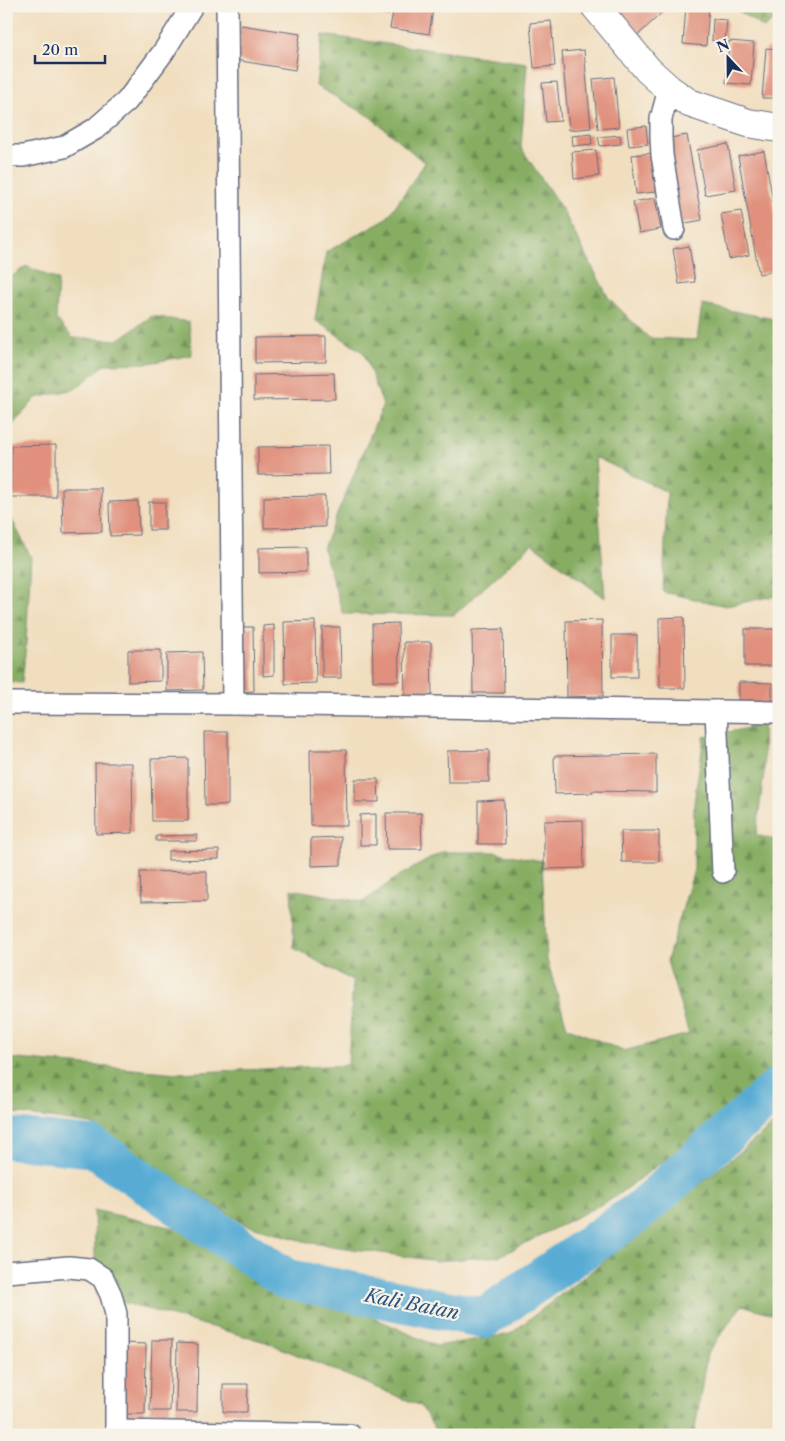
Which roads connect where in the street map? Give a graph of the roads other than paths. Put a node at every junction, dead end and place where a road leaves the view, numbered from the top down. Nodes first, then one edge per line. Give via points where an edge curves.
1 (192, 6) edge
2 (227, 6) edge
3 (595, 6) edge
4 (669, 88) junction
5 (779, 128) edge
6 (6, 156) edge
7 (674, 229) dead end
8 (6, 703) edge
9 (233, 704) junction
10 (716, 711) junction
11 (779, 712) edge
12 (723, 872) dead end
13 (6, 1272) edge
14 (116, 1433) edge
15 (350, 1435) edge

1 - 6 street via 164,51 127,100 95,129 64,147 23,156
2 - 9 street
3 - 4 main road via 648,70
4 - 5 main road via 689,104
4 - 7 street via 661,119 661,137
8 - 9 street
9 - 10 street
10 - 11 street
10 - 12 street
13 - 14 street via 69,1267 89,1269 102,1278 116,1314
14 - 15 street

